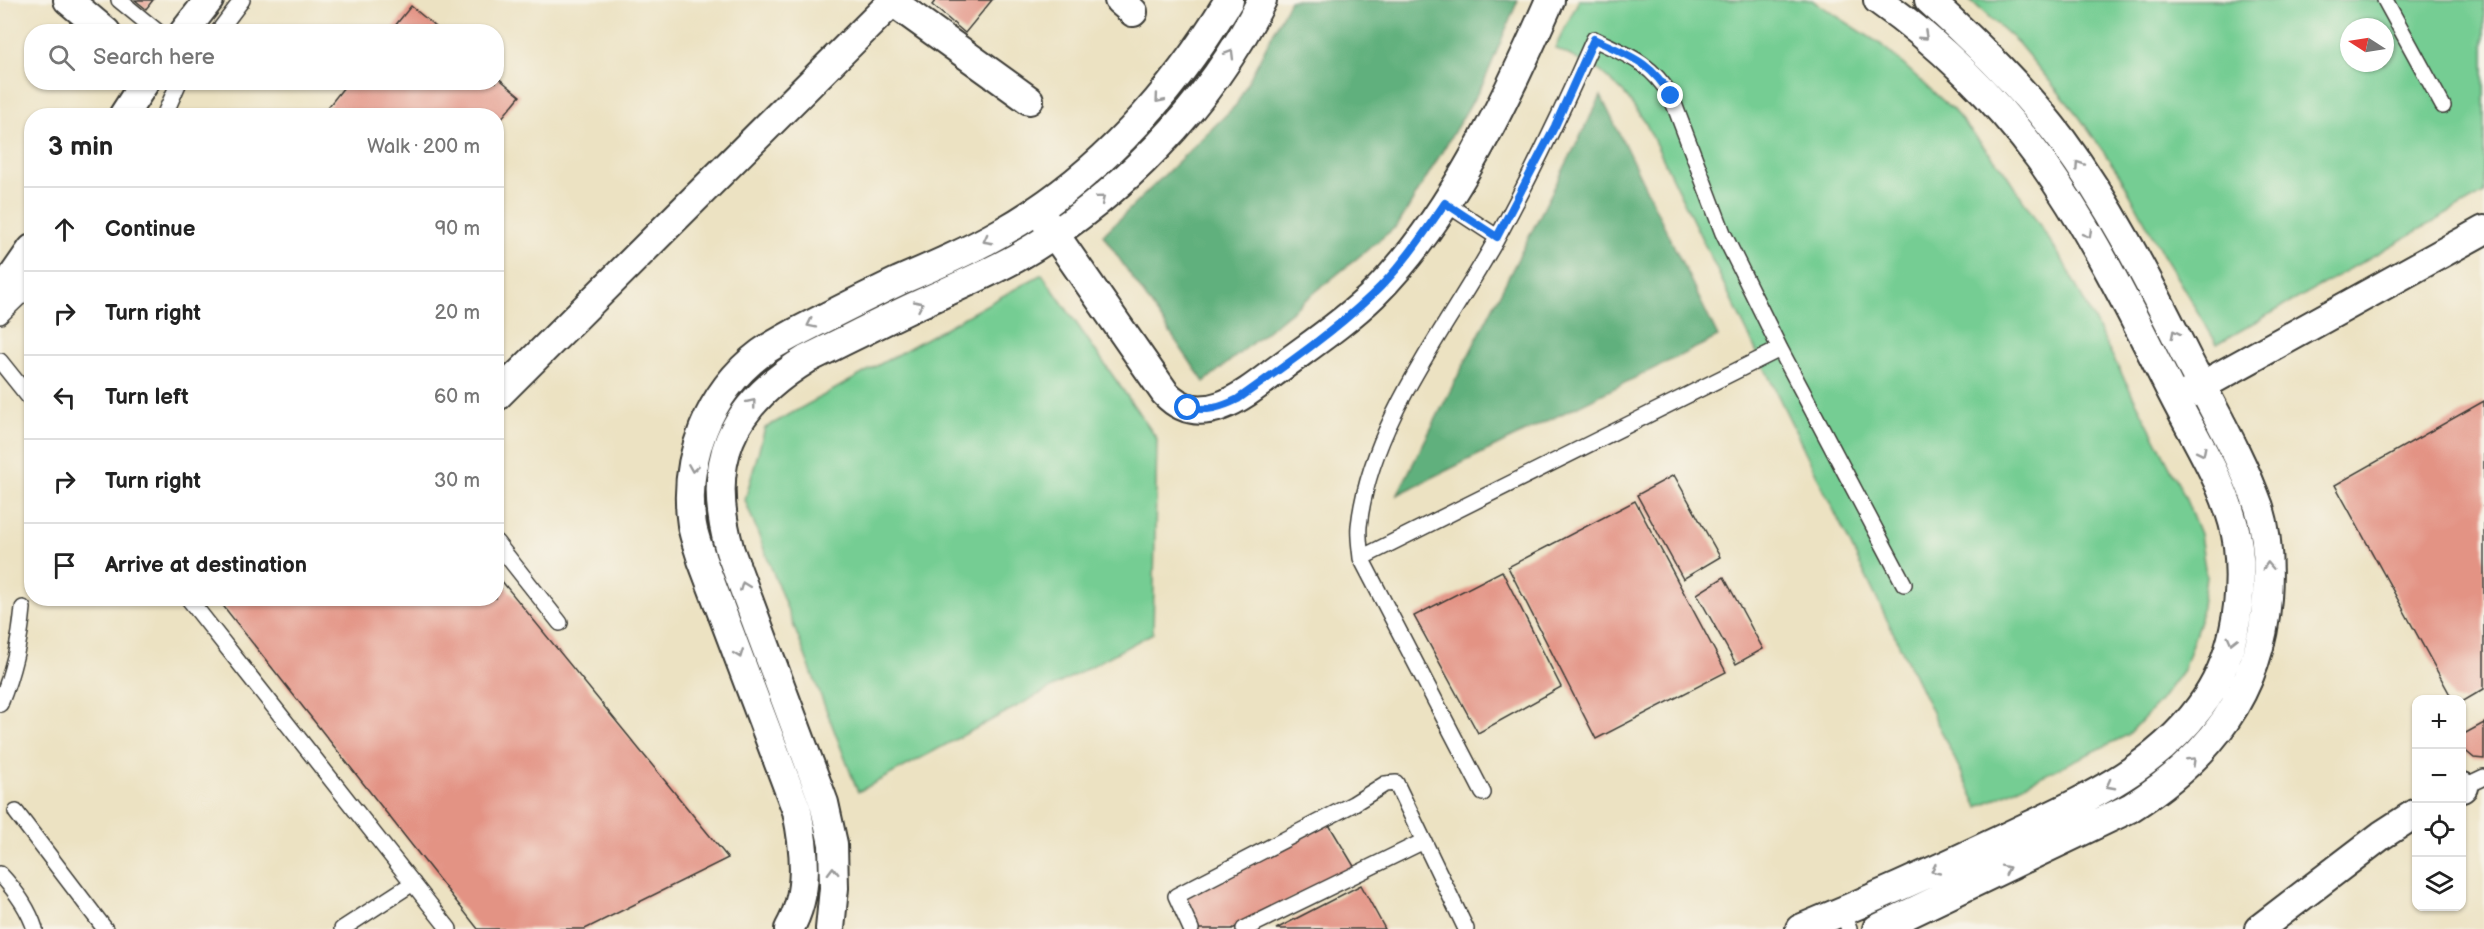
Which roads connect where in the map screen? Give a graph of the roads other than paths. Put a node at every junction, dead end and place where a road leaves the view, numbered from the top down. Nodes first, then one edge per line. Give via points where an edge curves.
1 (68, 0) edge
2 (119, 0) edge
3 (209, 0) edge
4 (242, 0) edge
5 (1229, 0) edge
6 (1262, 0) edge
7 (1550, 0) edge
8 (1878, 0) edge
9 (1929, 0) edge
10 (2385, 0) edge
11 (892, 1) edge
12 (96, 24) edge
13 (148, 24) edge
14 (190, 24) edge
15 (224, 24) edge
16 (140, 90) edge
17 (175, 90) edge
18 (1029, 100) dead end
19 (2443, 106) dead end
20 (128, 108) edge
21 (167, 108) edge
22 (1445, 203) junction
23 (1037, 210) junction
24 (2484, 230) edge
25 (1054, 234) junction
26 (1497, 237) junction
27 (953, 257) junction
28 (24, 260) edge
29 (965, 283) junction
30 (24, 293) edge
31 (0, 295) edge
32 (0, 316) edge
33 (1780, 349) junction
34 (0, 361) edge
35 (2202, 386) junction
36 (504, 390) edge
37 (24, 391) edge
38 (2176, 400) junction
39 (504, 552) edge
40 (1361, 558) junction
41 (1904, 584) dead end
42 (194, 606) edge
43 (23, 608) dead end
44 (560, 623) dead end
45 (0, 704) edge
46 (1483, 793) dead end
47 (16, 812) dead end
48 (2412, 815) edge
49 (1424, 841) junction
50 (0, 874) edge
51 (413, 883) junction
52 (1845, 920) edge
53 (35, 929) edge
54 (105, 929) edge
55 (342, 929) edge
56 (450, 929) edge
57 (789, 929) edge
58 (830, 929) edge
59 (1191, 929) edge
60 (1244, 929) edge
61 (1466, 929) edge
62 (1800, 929) edge
63 (1877, 929) edge
64 (2259, 929) edge

1 - 12 street
2 - 13 lane
3 - 14 street
4 - 15 lane
5 -> 23 street via 1202,46 1157,102 1103,159
25 -> 6 street via 1123,181 1179,121 1226,62
7 - 22 street via 1499,109
8 -> 38 street via 1911,23 1950,60 2039,158 2112,277
35 -> 9 street via 2106,207 2062,140 2021,91
10 - 19 lane
11 - 18 street
11 - 36 street
16 - 20 street
17 - 21 lane
22 - 25 street via 1397,268 1347,317 1238,399 1220,408 1202,410 1174,403
22 - 26 lane
23 - 25 street
23 -> 27 street
24 - 35 street
25 - 29 street
26 - 33 lane via 1555,126 1594,39 1646,65 1671,96 1724,233
26 - 40 lane via 1404,395 1381,446 1365,491 1358,528
27 - 29 street
27 -> 57 street via 803,328 761,353 715,403 693,466 690,498 696,537 782,769 802,838 802,884
28 - 31 street
58 -> 29 street via 833,844 824,803 730,551 721,520 721,471 740,418 779,376
30 - 32 lane
33 - 40 lane
33 - 41 lane
34 - 37 lane
35 - 38 street
63 -> 35 street via 2130,808 2160,789 2194,760 2225,722 2246,687 2259,654 2265,618 2266,541 2245,472
38 -> 52 street via 2219,484 2237,545 2240,582 2231,645 2202,706 2173,739 2143,765 2115,782
39 - 44 lane
40 - 46 lane
42 - 51 lane
43 - 45 lane via 19,646
47 - 54 lane
48 - 64 street
49 - 59 lane via 1396,783 1385,784 1176,896
49 - 60 lane
49 - 61 lane
50 - 53 lane via 30,914
51 - 55 lane
51 - 56 lane
52 - 62 street

